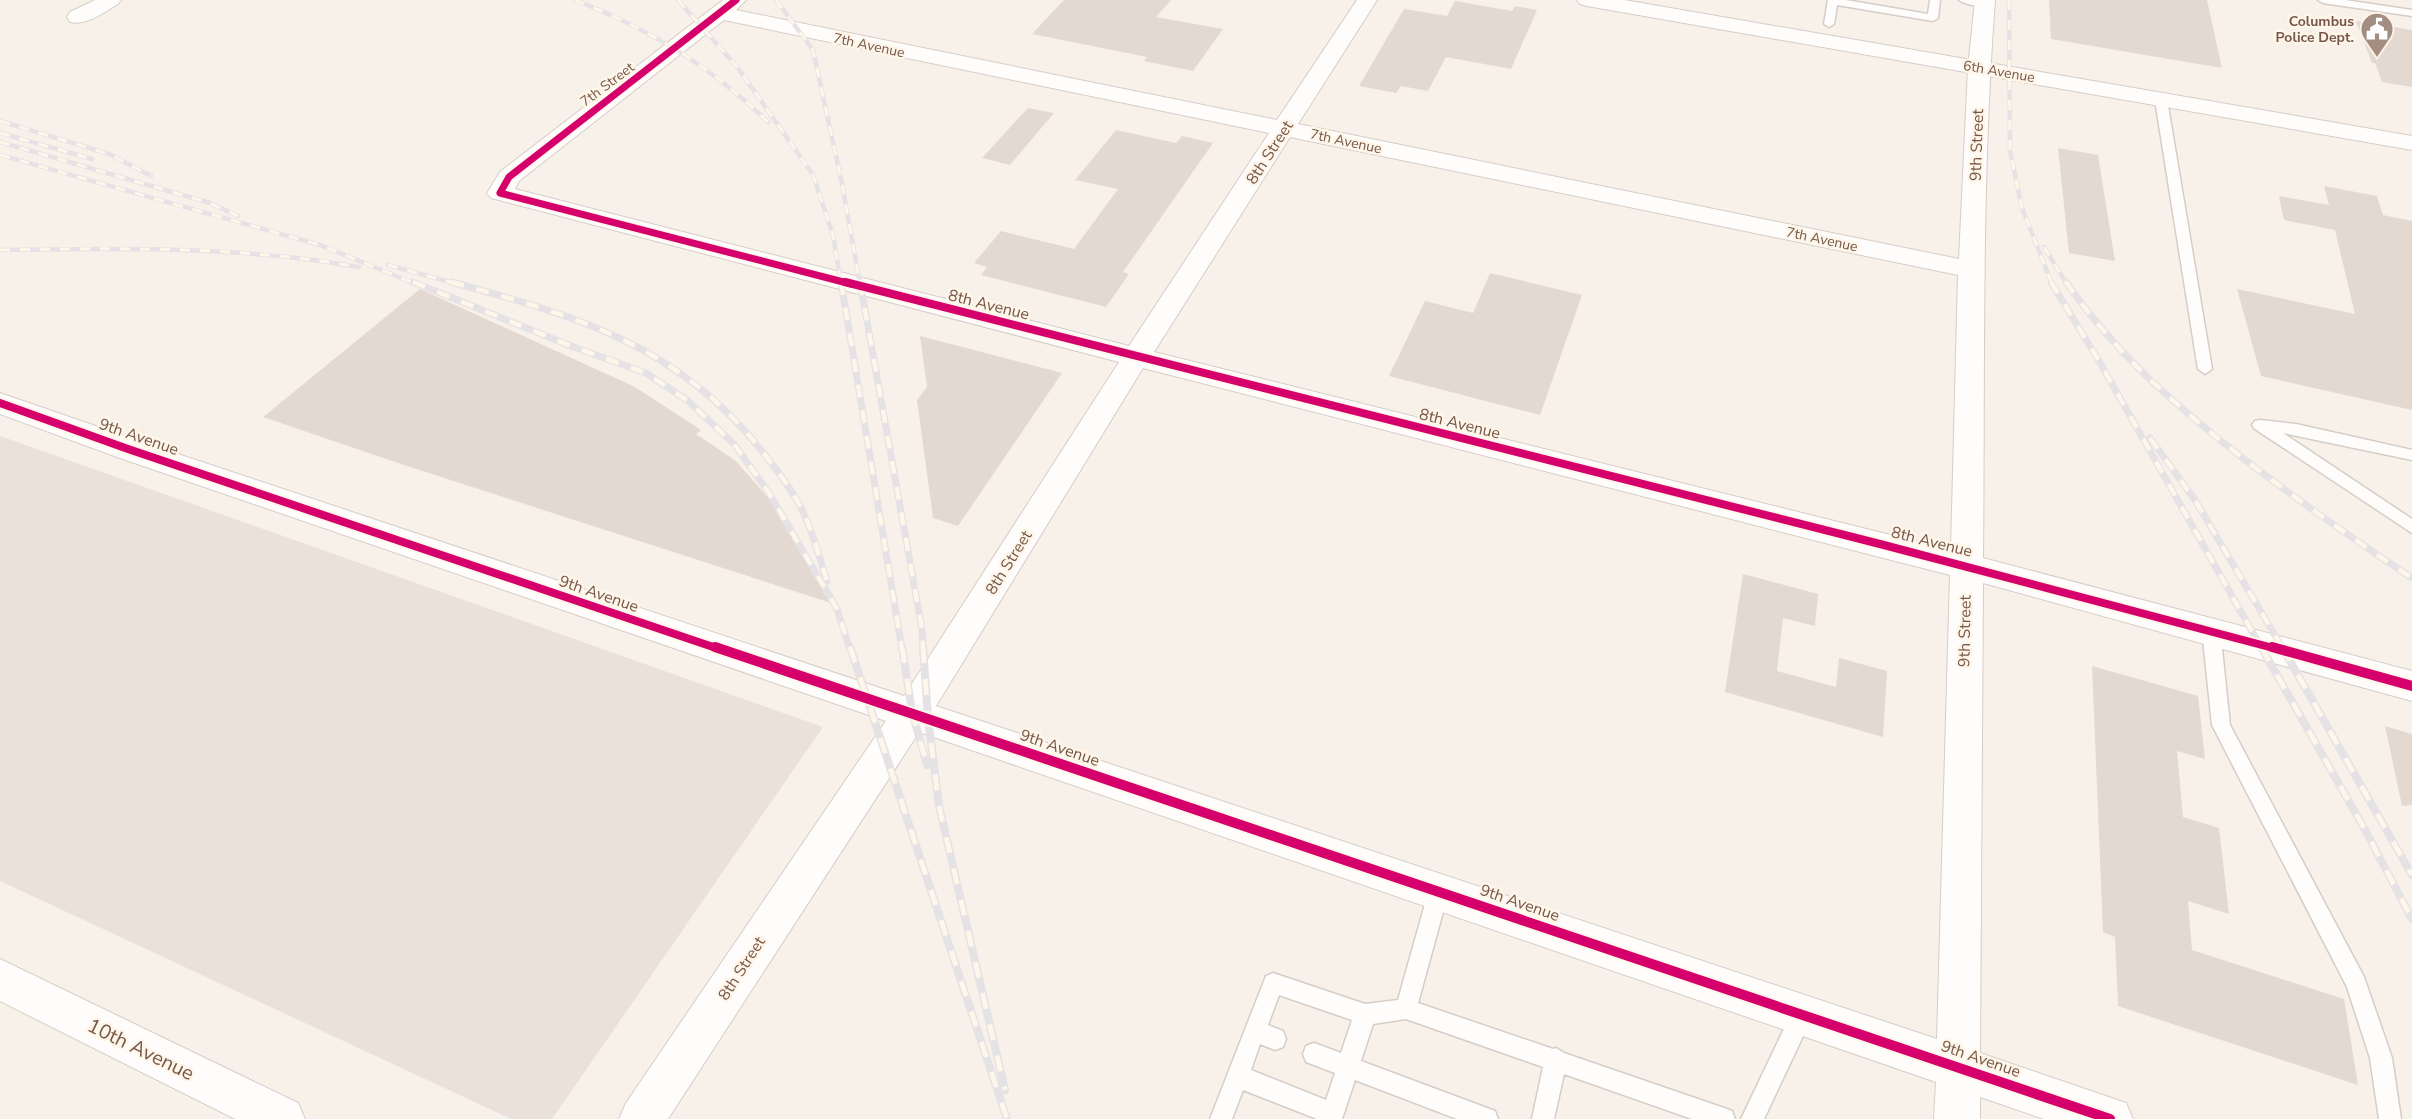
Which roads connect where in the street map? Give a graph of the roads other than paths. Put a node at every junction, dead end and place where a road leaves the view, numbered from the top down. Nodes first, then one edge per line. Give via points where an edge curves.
1 (111, 0) edge
2 (1367, 0) edge
3 (1587, 0) edge
4 (1687, 0) edge
5 (1935, 0) edge
6 (2323, 0) edge
7 (1833, 1) edge
8 (1978, 1) edge
9 (728, 6) edge
10 (2412, 13) edge
11 (78, 17) dead end
12 (1829, 24) junction
13 (1980, 59) junction
14 (2161, 100) junction
15 (2412, 124) edge
16 (1284, 128) junction
17 (2412, 143) edge
18 (500, 193) joint
19 (1972, 270) junction
20 (1136, 357) junction
21 (2205, 369) dead end
22 (0, 403) edge
23 (2412, 455) edge
24 (2412, 527) edge
25 (1965, 565) junction
26 (2211, 630) junction
27 (2412, 686) edge
28 (912, 712) junction
29 (1439, 890) junction
30 (0, 980) edge
31 (1406, 1009) junction
32 (1365, 1014) junction
33 (1803, 1014) junction
34 (1314, 1054) dead end
35 (1556, 1059) junction
36 (1958, 1066) junction
37 (1348, 1067) junction
38 (1238, 1076) junction
39 (1332, 1116) edge
40 (282, 1119) edge
41 (642, 1119) edge
42 (1221, 1119) edge
43 (1487, 1119) edge
44 (1543, 1119) edge
45 (1724, 1119) edge
46 (1752, 1119) edge
47 (1957, 1119) edge
48 (2110, 1119) edge
49 (2390, 1119) edge

1 - 11 street
2 - 16 street, 8th Street
3 - 13 street, 6th Avenue
4 - 12 street, 6th Avenue
5 - 7 lane via 1933,18
6 - 10 lane
7 - 12 lane
8 - 13 street, 9th Street
9 - 16 street, 7th Avenue via 864,44
9 - 18 street, 7th Street via 509,177
12 - 13 street, 6th Avenue
13 - 14 street, 6th Avenue
13 - 15 street, 6th Avenue
13 - 19 street, 9th Street
14 - 17 street, 6th Avenue
14 - 21 lane
16 - 19 street, 7th Avenue
16 - 20 street, 8th Street
18 - 20 street, 8th Avenue
19 - 25 street, 9th Street
20 - 25 street, 8th Avenue
20 - 28 street, 8th Street
22 - 28 street, 9th Avenue
23 - 24 lane via 2296,429 2260,425
25 - 26 street, 8th Avenue
25 - 36 street, 9th Street
26 - 27 street, 8th Avenue
26 - 49 lane via 2221,725 2357,984 2381,1058
28 - 29 street, 9th Avenue
28 - 41 street, 8th Street
29 - 31 lane
29 - 33 street, 9th Avenue
30 - 40 street, 10th Avenue
31 - 32 lane
31 - 35 lane
32 - 37 lane
32 - 38 lane via 1273,983 1265,1035
33 - 36 street, 9th Avenue
33 - 46 lane
34 - 37 lane
35 - 44 lane
35 - 45 lane
36 - 47 street, 9th Street
36 - 48 street, 9th Avenue
37 - 39 lane
37 - 43 lane
38 - 39 lane
38 - 42 lane

